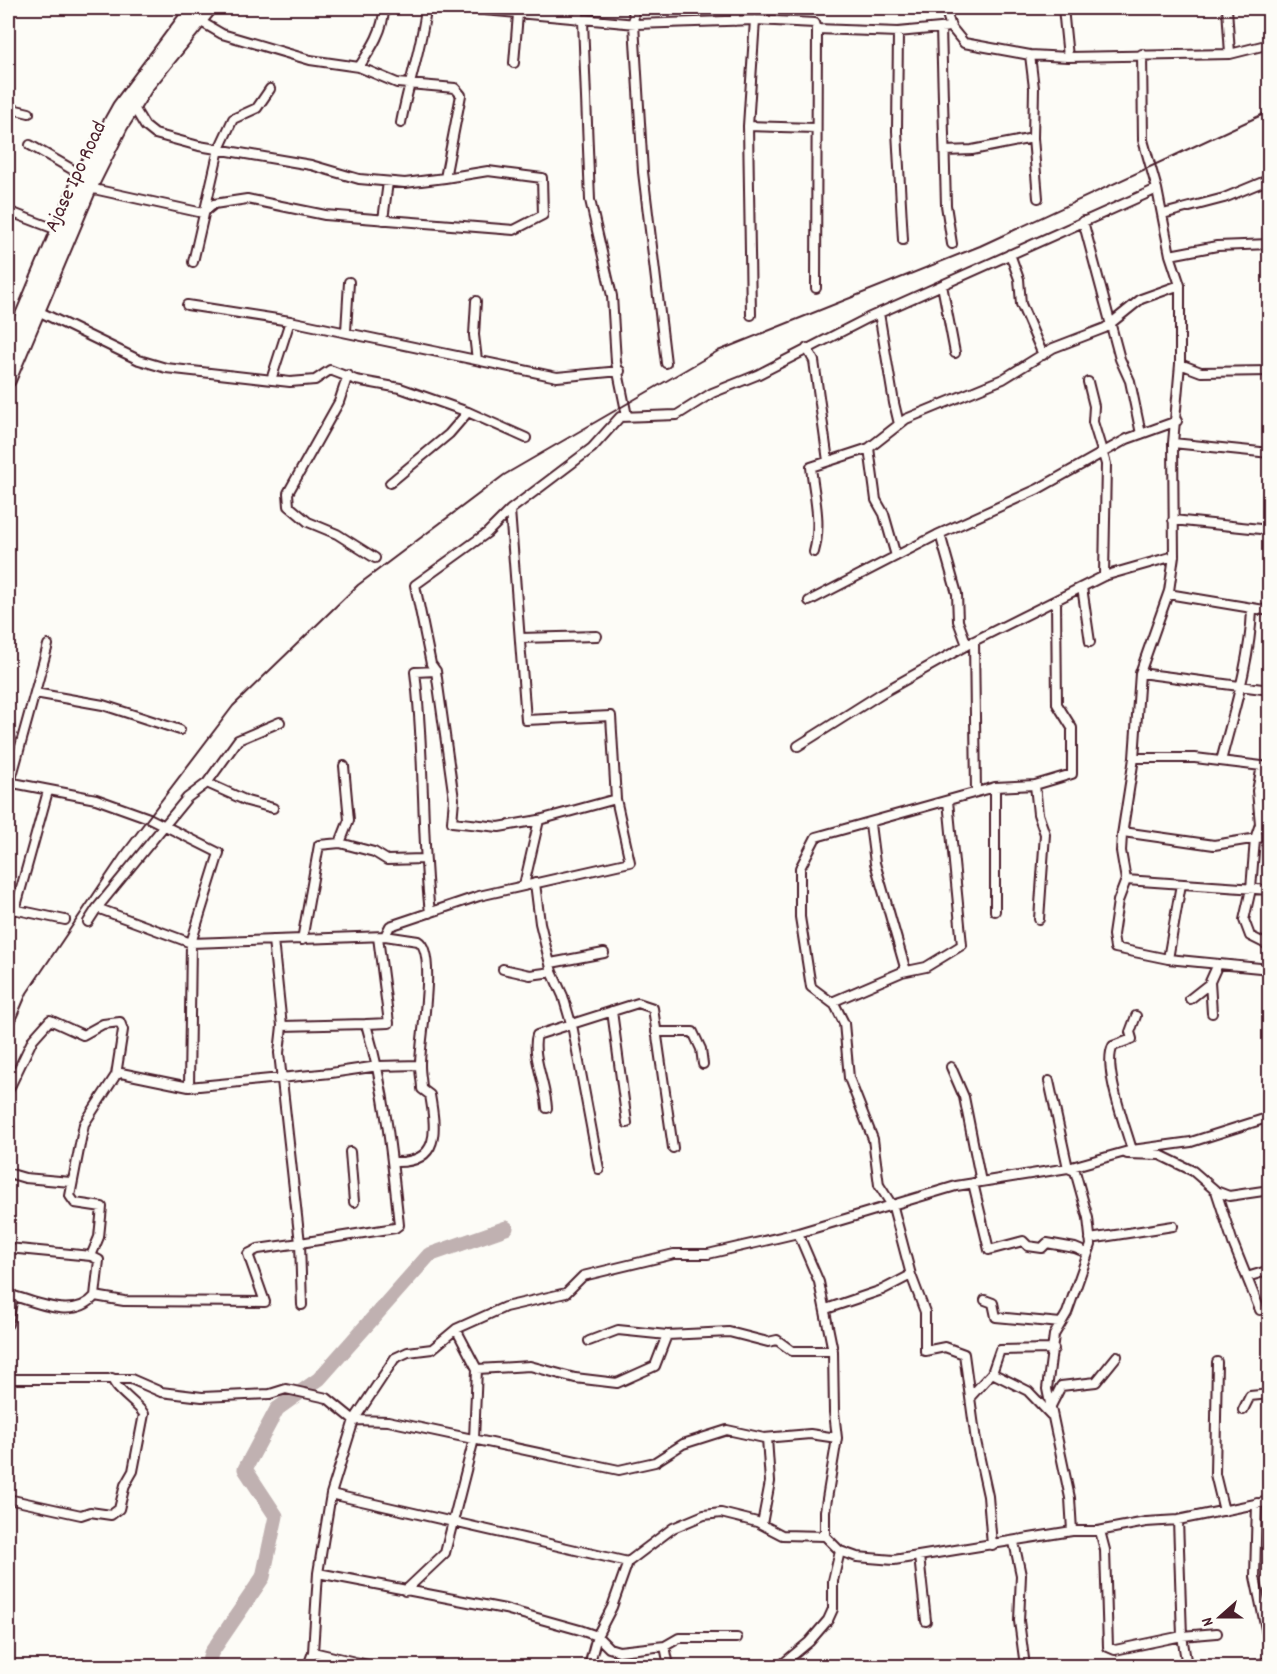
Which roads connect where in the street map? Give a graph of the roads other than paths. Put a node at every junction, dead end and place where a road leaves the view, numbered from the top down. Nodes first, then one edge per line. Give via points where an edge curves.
1 (209, 8) edge
2 (384, 8) edge
3 (426, 8) edge
4 (462, 8) edge
5 (579, 8) edge
6 (633, 8) edge
7 (735, 8) edge
8 (945, 8) edge
9 (1063, 8) edge
10 (1227, 8) edge
11 (497, 10) edge
12 (196, 14) edge
13 (518, 14) junction
14 (755, 20) junction
15 (581, 21) junction
16 (735, 21) junction
17 (636, 24) junction
18 (951, 27) junction
19 (941, 28) junction
20 (817, 29) junction
21 (898, 32) junction
22 (1269, 44) edge
23 (1142, 54) junction
24 (1230, 54) junction
25 (1030, 55) junction
26 (1068, 57) junction
27 (514, 63) dead end
28 (359, 67) junction
29 (408, 83) junction
30 (270, 89) dead end
31 (133, 106) junction
32 (8, 108) edge
33 (29, 112) dead end
34 (401, 123) dead end
35 (748, 126) junction
36 (815, 128) junction
37 (1033, 138) junction
38 (30, 145) dead end
39 (219, 149) junction
40 (945, 151) junction
41 (445, 178) junction
42 (1269, 179) edge
43 (85, 182) junction
44 (388, 182) junction
45 (1157, 189) junction
46 (1038, 198) dead end
47 (8, 211) edge
48 (206, 211) junction
49 (1163, 214) junction
50 (383, 220) junction
51 (1083, 221) junction
52 (60, 231) junction
53 (903, 240) dead end
54 (952, 244) dead end
55 (1269, 244) edge
56 (1010, 254) junction
57 (1170, 255) junction
58 (193, 262) dead end
59 (349, 282) dead end
60 (942, 285) junction
61 (1180, 285) junction
62 (816, 288) dead end
63 (476, 300) dead end
64 (187, 306) dead end
65 (38, 310) junction
66 (879, 313) junction
67 (751, 315) dead end
68 (290, 321) junction
69 (1111, 323) junction
70 (346, 331) junction
71 (807, 348) junction
72 (8, 351) edge
73 (955, 353) dead end
74 (1043, 355) junction
75 (477, 360) junction
76 (666, 363) dead end
77 (1180, 364) junction
78 (620, 371) junction
79 (1269, 371) edge
80 (348, 375) junction
81 (8, 380) edge
82 (272, 380) junction
83 (1088, 382) dead end
84 (468, 412) junction
85 (627, 416) junction
86 (1177, 421) junction
87 (900, 424) junction
88 (1141, 434) junction
89 (526, 438) dead end
90 (1173, 443) junction
91 (869, 448) junction
92 (1269, 453) edge
93 (1103, 455) junction
94 (828, 461) junction
95 (390, 483) dead end
96 (510, 510) junction
97 (1173, 520) junction
98 (1269, 530) edge
99 (940, 534) junction
100 (814, 552) dead end
101 (896, 556) junction
102 (1174, 556) junction
103 (375, 558) dead end
104 (1104, 576) junction
105 (1082, 587) junction
106 (1168, 594) junction
107 (1056, 600) junction
108 (809, 602) dead end
109 (1252, 610) junction
110 (1269, 611) edge
111 (597, 636) dead end
112 (520, 638) junction
113 (1089, 642) dead end
114 (971, 643) junction
115 (48, 645) dead end
116 (436, 671) junction
117 (1140, 673) junction
118 (1240, 687) junction
119 (1269, 690) edge
120 (35, 693) junction
121 (280, 722) dead end
122 (180, 730) dead end
123 (798, 746) dead end
124 (1134, 758) junction
125 (1221, 761) junction
126 (344, 766) dead end
127 (1266, 766) edge
128 (9, 782) edge
129 (207, 783) junction
130 (1035, 785) junction
131 (995, 787) junction
132 (48, 791) junction
133 (976, 792) junction
134 (616, 799) junction
135 (948, 801) junction
136 (273, 808) dead end
137 (539, 820) junction
138 (870, 824) junction
139 (165, 825) junction
140 (1122, 832) junction
141 (1269, 836) edge
142 (1255, 839) junction
143 (340, 843) junction
144 (424, 859) junction
145 (1126, 880) junction
146 (535, 883) junction
147 (1181, 884) junction
148 (524, 885) junction
149 (1251, 889) junction
150 (1269, 890) edge
151 (97, 908) junction
152 (11, 909) edge
153 (995, 911) dead end
154 (430, 913) junction
155 (1039, 919) dead end
156 (65, 920) dead end
157 (88, 922) dead end
158 (382, 936) junction
159 (273, 940) junction
160 (302, 940) junction
161 (191, 943) junction
162 (1269, 946) edge
163 (604, 953) dead end
164 (1168, 959) junction
165 (551, 963) junction
166 (1218, 964) junction
167 (503, 969) dead end
168 (1269, 969) edge
169 (906, 971) junction
170 (552, 972) junction
171 (1210, 982) junction
172 (1190, 999) dead end
173 (831, 1002) junction
174 (612, 1011) junction
175 (1212, 1012) dead end
176 (1136, 1016) dead end
177 (366, 1024) junction
178 (571, 1024) junction
179 (282, 1026) junction
180 (656, 1032) junction
181 (703, 1064) dead end
182 (420, 1065) junction
183 (378, 1066) junction
184 (951, 1066) dead end
185 (116, 1075) junction
186 (281, 1079) junction
187 (1049, 1081) dead end
188 (189, 1088) junction
189 (8, 1091) edge
190 (548, 1108) dead end
191 (1269, 1117) edge
192 (627, 1123) dead end
193 (673, 1148) dead end
194 (1132, 1150) junction
195 (350, 1152) dead end
196 (1119, 1154) junction
197 (393, 1162) junction
198 (1068, 1168) junction
199 (599, 1169) dead end
200 (8, 1173) edge
201 (71, 1182) junction
202 (977, 1182) junction
203 (1269, 1190) edge
204 (1216, 1191) junction
205 (354, 1202) dead end
206 (893, 1207) junction
207 (1173, 1226) dead end
208 (798, 1233) junction
209 (1090, 1239) junction
210 (300, 1242) junction
211 (8, 1248) edge
212 (1087, 1253) junction
213 (91, 1256) junction
214 (1269, 1270) edge
215 (911, 1275) junction
216 (1247, 1277) junction
217 (10, 1295) edge
218 (95, 1296) junction
219 (984, 1300) dead end
220 (302, 1305) dead end
221 (825, 1309) junction
222 (1260, 1310) dead end
223 (1062, 1323) junction
224 (8, 1324) edge
225 (456, 1329) junction
226 (668, 1335) junction
227 (589, 1341) dead end
228 (1054, 1349) junction
229 (833, 1352) junction
230 (1117, 1356) dead end
231 (1217, 1362) dead end
232 (477, 1369) junction
233 (992, 1372) junction
234 (112, 1378) junction
235 (8, 1379) edge
236 (1269, 1394) edge
237 (971, 1396) junction
238 (1244, 1410) dead end
239 (1051, 1411) junction
240 (354, 1420) junction
241 (767, 1438) junction
242 (837, 1438) junction
243 (474, 1439) junction
244 (331, 1494) junction
245 (8, 1499) edge
246 (1269, 1501) edge
247 (1257, 1503) junction
248 (1224, 1511) junction
249 (1178, 1520) junction
250 (451, 1523) junction
251 (762, 1524) junction
252 (1071, 1531) junction
253 (1100, 1531) junction
254 (825, 1536) junction
255 (1014, 1542) junction
256 (992, 1545) junction
257 (840, 1551) junction
258 (919, 1556) junction
259 (628, 1562) junction
260 (318, 1573) junction
261 (405, 1591) junction
262 (926, 1621) dead end
263 (1217, 1633) dead end
264 (597, 1636) junction
265 (1182, 1636) junction
266 (737, 1638) dead end
267 (665, 1646) junction
268 (1269, 1648) edge
269 (313, 1652) junction
270 (1269, 1661) edge
271 (308, 1666) edge
272 (372, 1666) edge
273 (589, 1666) edge
274 (669, 1666) edge
275 (780, 1666) edge
276 (1025, 1666) edge
277 (1187, 1666) edge
278 (1254, 1666) edge

1 - 12 highway, Ajase Ipo Road
2 - 28 street via 375,42
3 - 29 street
4 - 11 street
5 - 15 street
6 - 17 street
7 - 16 street
8 - 18 street
9 - 26 street
10 - 24 street
11 - 13 street
12 - 28 street via 222,34 334,66
12 - 31 highway, Ajase Ipo Road
12 - 43 highway, Ajase Ipo Road via 120,106
13 - 15 street
13 - 27 street
14 - 16 street
14 - 20 street via 815,23
14 - 35 street
15 - 17 street
15 - 78 street via 590,200 612,296 616,362
16 - 17 street
17 - 76 street via 643,172
18 - 19 street
18 - 25 street via 964,43
19 - 21 street
19 - 40 street
20 - 21 street
20 - 36 street
21 - 53 street via 897,131
22 - 24 street
23 - 24 street
23 - 26 street
23 - 45 street via 1143,140
25 - 26 street
25 - 37 street
28 - 29 street
29 - 34 street
29 - 41 street via 447,85 461,95
30 - 39 street via 257,108 233,119
31 - 39 street via 155,134
31 - 43 highway, Ajase Ipo Road
32 - 33 street
35 - 36 street
35 - 67 street
36 - 62 street
37 - 40 street
37 - 46 street
38 - 43 street
39 - 44 street
39 - 48 street
40 - 54 street via 946,205
41 - 44 street
41 - 50 street via 488,171 542,178 543,215 514,230
42 - 49 street via 1224,198
43 - 48 street
43 - 52 highway, Ajase Ipo Road
43 - 65 highway, Ajase Ipo Road
44 - 50 street
45 - 49 street
45 - 51 street
47 - 52 street
48 - 50 street via 214,204 247,199 325,215
48 - 58 street
49 - 57 street
51 - 56 street
51 - 69 street
52 - 72 highway, Ajase Ipo Road
55 - 57 street via 1217,246
56 - 60 street
56 - 74 street via 1019,279 1021,304
57 - 61 street
59 - 70 street
60 - 66 street
60 - 73 street
61 - 69 street via 1141,299
61 - 77 street
63 - 75 street
64 - 68 street
65 - 81 highway, Ajase Ipo Road
65 - 82 street via 139,360
66 - 71 street
66 - 87 street
68 - 70 street
68 - 82 street
69 - 74 street
69 - 88 street via 1130,381
70 - 75 street
71 - 85 street via 712,393 677,415
71 - 94 street via 814,361
74 - 87 street via 1003,379
75 - 78 street via 557,377
77 - 79 street via 1201,372
77 - 86 street
78 - 85 street
80 - 82 street via 330,370 315,380
80 - 84 street
80 - 103 street via 339,402 288,493 289,506 308,522 337,534
83 - 93 street
84 - 89 street
84 - 95 street via 449,435
85 - 96 street via 620,417 592,448
86 - 88 street
86 - 90 street
87 - 91 street
88 - 93 street
90 - 92 street
90 - 97 street
91 - 94 street
91 - 101 street via 876,500
93 - 99 street
93 - 104 street
94 - 100 street via 811,466 818,508
96 - 112 street
96 - 116 street via 487,532 415,585 431,664
97 - 98 street
97 - 102 street
99 - 101 street
99 - 114 street via 957,594 962,636
101 - 108 street
102 - 104 street
102 - 106 street
104 - 105 street
105 - 107 street
105 - 113 street
106 - 109 street
106 - 117 street
107 - 114 street
107 - 130 street via 1057,704 1072,728 1072,774
109 - 110 street
109 - 118 street
111 - 112 street
112 - 134 street via 526,720 611,716
114 - 123 street
114 - 133 street
115 - 120 street
116 - 137 street via 454,799 452,822 499,827
116 - 144 street via 415,672 421,716
117 - 118 street
117 - 124 street
118 - 119 street
118 - 125 street
120 - 122 street via 103,705
120 - 128 street
121 - 129 street via 238,740
124 - 125 street
124 - 140 street
125 - 127 street
126 - 143 street via 349,819
127 - 142 street via 1257,791 1260,824
128 - 132 street
129 - 136 street
129 - 139 street via 187,798
130 - 131 street
130 - 155 street via 1045,834
131 - 133 street
131 - 153 street
132 - 139 street via 96,799
132 - 152 street
133 - 135 street
134 - 137 street
134 - 146 street via 630,862
135 - 138 street
135 - 169 street via 962,945 926,967
137 - 148 street
138 - 169 street via 876,863
138 - 173 street via 816,837 801,868 800,917 811,987
139 - 151 street
139 - 161 street via 219,853
140 - 142 street via 1214,845
140 - 145 street
141 - 142 street
142 - 149 street
143 - 144 street via 374,852 387,860
143 - 160 street via 319,845
144 - 154 street
145 - 147 street
145 - 164 street via 1118,901 1115,948
146 - 148 street
146 - 165 street
147 - 149 street
147 - 164 street
148 - 154 street
149 - 150 street
149 - 162 street via 1244,920 1250,936
151 - 157 street
151 - 161 street
152 - 156 street
154 - 158 street via 390,926
158 - 160 street
158 - 177 street via 389,1023
158 - 182 street via 418,941 425,949 427,997
159 - 160 street
159 - 161 street
159 - 179 street
161 - 188 street
163 - 165 street
164 - 166 street
165 - 170 street
166 - 168 street
166 - 171 street
167 - 170 street via 530,975
169 - 173 street
170 - 178 street
171 - 172 street
171 - 175 street
173 - 206 street via 844,1023 849,1078 873,1139 879,1185
174 - 178 street
174 - 180 street via 638,1003 653,1008
174 - 192 street
176 - 194 street via 1130,1032 1132,1039 1110,1052 1114,1087
177 - 179 street
177 - 183 street
178 - 190 street via 537,1035 534,1045
178 - 199 street
179 - 186 street
180 - 181 street via 693,1032
180 - 193 street
182 - 183 street
182 - 197 street via 422,1089 430,1095 435,1121 433,1144 422,1157 405,1163
183 - 186 street
183 - 197 street
184 - 202 street via 964,1097
185 - 188 street
185 - 189 street via 123,1030 120,1022 103,1024 83,1035 50,1020 33,1040
185 - 201 street via 84,1124
186 - 188 street
186 - 210 street
187 - 198 street
191 - 194 street via 1191,1142
194 - 196 street
195 - 205 street
196 - 198 street
196 - 204 street via 1160,1155 1193,1171
197 - 210 street via 399,1225
198 - 202 street
198 - 209 street via 1075,1171 1089,1218
200 - 201 street
201 - 213 street via 70,1196 75,1203 102,1207 99,1237
202 - 206 street
202 - 212 street via 989,1250 1023,1241 1028,1246 1041,1248 1047,1243
203 - 204 street via 1229,1196
204 - 216 street
206 - 208 street
206 - 215 street
207 - 209 street
208 - 221 street via 819,1282
208 - 225 street via 708,1254 674,1254 583,1276 566,1293 505,1307
209 - 212 street
210 - 218 street via 248,1254 265,1302 124,1301
210 - 220 street
211 - 213 street
212 - 223 street
213 - 218 street via 99,1260
214 - 216 street
215 - 221 street via 882,1290
215 - 237 street via 925,1312 925,1351 945,1347 964,1354
216 - 222 street
217 - 218 street via 49,1306 78,1308 87,1306
217 - 224 street
219 - 223 street via 993,1303 996,1317
221 - 229 street
223 - 228 street via 1054,1335
225 - 232 street
225 - 240 street via 432,1349 395,1358
226 - 227 street via 618,1330
226 - 229 street via 729,1332 768,1342 777,1340 792,1351
226 - 232 street via 655,1366 617,1383 575,1378 530,1366
228 - 233 street via 1000,1350
228 - 239 street via 1047,1389
229 - 242 street
230 - 239 street via 1096,1382 1061,1386
231 - 248 street via 1215,1474
232 - 243 street
233 - 237 street
233 - 239 street via 1028,1391
234 - 235 street
234 - 240 street via 131,1379 161,1392 202,1397 270,1394 286,1389 327,1398
234 - 245 street via 114,1385 137,1403 144,1414 133,1471 119,1509 111,1515 81,1515
236 - 238 street via 1250,1396
237 - 256 street
239 - 252 street via 1070,1498
240 - 243 street via 388,1420
240 - 244 street
241 - 242 street via 810,1434
241 - 243 street via 727,1430 683,1444 655,1462 619,1470
241 - 251 street via 770,1482
242 - 254 street via 825,1511
243 - 250 street
244 - 250 street
244 - 260 street
246 - 247 street
247 - 248 street
247 - 268 street via 1255,1577
248 - 249 street
249 - 253 street
249 - 265 street
250 - 259 street
250 - 261 street via 445,1553
251 - 254 street via 782,1535
251 - 259 street via 721,1513 704,1515 673,1528
252 - 253 street
252 - 255 street
253 - 265 street via 1105,1550 1108,1647 1115,1650
254 - 257 street
255 - 256 street
255 - 276 street via 1021,1575 1019,1622
256 - 258 street
257 - 258 street via 873,1560
257 - 275 street via 833,1581 833,1609 828,1620
258 - 262 street
259 - 264 street
260 - 261 street
260 - 269 street
261 - 264 street via 505,1609
263 - 265 street
264 - 267 street via 609,1648 619,1651
264 - 273 street
265 - 277 street
266 - 267 street via 679,1638
267 - 274 street
269 - 271 street
269 - 272 street
270 - 278 street

